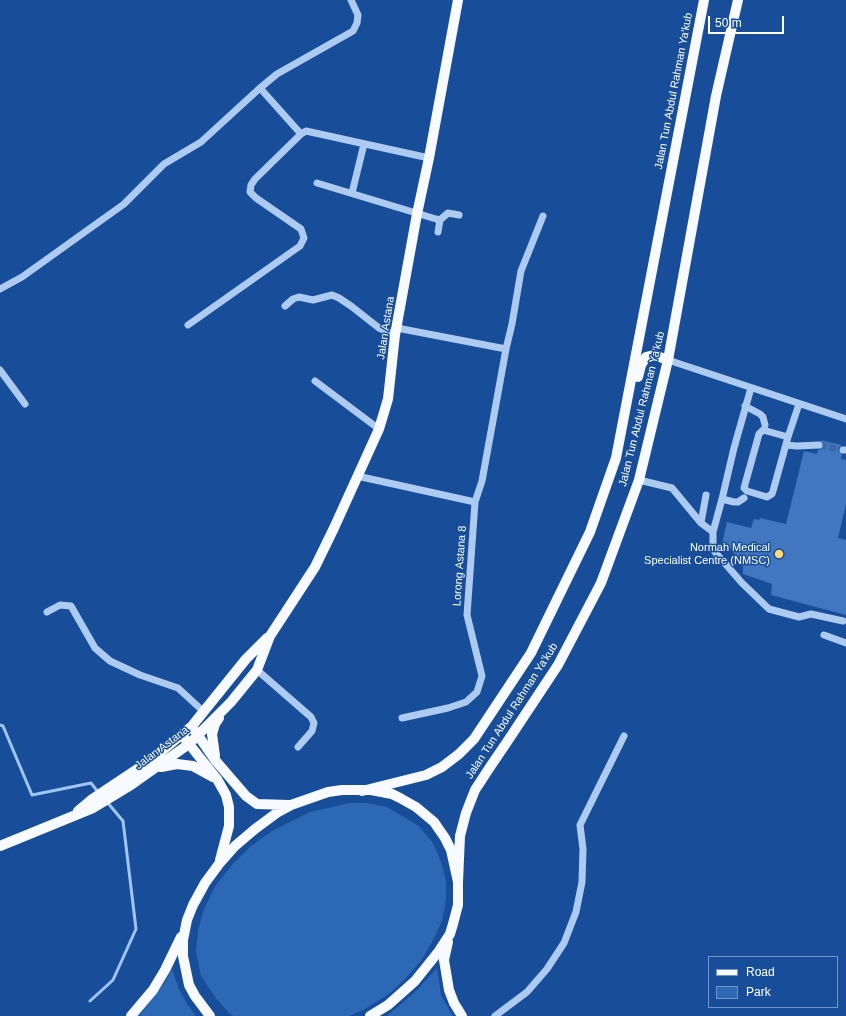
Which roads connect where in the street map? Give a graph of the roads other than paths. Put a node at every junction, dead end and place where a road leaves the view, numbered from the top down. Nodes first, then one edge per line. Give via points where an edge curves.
1 (351, 0) edge
2 (458, 0) edge
3 (704, 0) edge
4 (738, 0) edge
5 (260, 88) junction
6 (301, 134) junction
7 (364, 144) junction
8 (429, 158) junction
9 (317, 182) dead end
10 (352, 193) junction
11 (417, 214) junction
12 (459, 215) dead end
13 (544, 216) dead end
14 (440, 220) junction
15 (438, 232) dead end
16 (0, 289) edge
17 (285, 306) dead end
18 (188, 325) dead end
19 (396, 332) junction
20 (506, 349) junction
21 (668, 360) junction
22 (0, 370) edge
23 (315, 381) dead end
24 (751, 388) junction
25 (25, 404) dead end
26 (799, 404) junction
27 (745, 406) junction
28 (846, 419) edge
29 (765, 425) dead end
30 (379, 429) junction
31 (788, 437) junction
32 (786, 445) junction
33 (819, 445) tunnel mouth
34 (616, 458) junction
35 (357, 476) junction
36 (639, 480) junction
37 (706, 495) dead end
38 (744, 498) dead end
39 (722, 499) junction
40 (475, 502) junction
41 (700, 523) junction
42 (713, 532) junction
43 (47, 612) dead end
44 (843, 621) dead end
45 (824, 635) dead end
46 (270, 636) junction
47 (846, 643) edge
48 (257, 670) junction
49 (231, 702) junction
50 (204, 712) junction
51 (402, 718) dead end
52 (192, 726) junction
53 (181, 734) junction
54 (198, 735) junction
55 (624, 736) dead end
56 (189, 744) junction
57 (298, 747) dead end
58 (215, 760) junction
59 (157, 768) junction
60 (217, 779) junction
61 (362, 791) junction
62 (110, 793) junction
63 (291, 805) junction
64 (0, 846) edge
65 (218, 864) junction
66 (458, 882) junction
67 (187, 920) junction
68 (450, 934) junction
69 (131, 1016) edge
70 (210, 1016) edge
71 (370, 1016) edge
72 (462, 1016) edge
73 (495, 1016) edge

1 - 5 street via 358,15 353,31 277,74
2 - 8 main road, Jalan Astana
3 - 34 main road, Jalan Tun Abdul Rahman Ya'kub
4 - 21 main road, Jalan Tun Abdul Rahman Ya'kub via 716,96
5 - 6 street
5 - 16 street via 201,142 164,164 124,204 22,277
6 - 7 street via 306,131
6 - 18 street via 255,179 250,192 300,229 304,238 300,246
7 - 8 street
7 - 10 street
8 - 11 main road, Jalan Astana
9 - 10 street
10 - 11 street
11 - 14 street
11 - 19 main road, Jalan Astana
12 - 14 street via 448,213
13 - 20 street, Lorong Astana 8 via 521,271
14 - 15 street
17 - 19 street via 293,299 313,300 332,295 379,328
19 - 20 street
19 - 30 main road, Jalan Astana via 388,399
20 - 40 street, Lorong Astana 8 via 482,481
21 - 24 street
21 - 34 main road via 654,355 646,357 641,365 624,441
21 - 36 main road, Jalan Tun Abdul Rahman Ya'kub
22 - 25 street
23 - 30 street
24 - 26 street
24 - 27 street
26 - 28 street
26 - 31 street
27 - 29 street via 760,414
27 - 39 street
30 - 35 main road, Jalan Astana
31 - 32 street
31 - 32 street via 767,430 758,434 745,490 764,497 772,494
32 - 33 street
34 - 61 main road, Jalan Tun Abdul Rahman Ya'kub via 590,532 531,653 474,739 459,754 426,775
35 - 40 street
35 - 46 main road, Jalan Astana via 315,567
36 - 41 street via 672,488
36 - 66 main road, Jalan Tun Abdul Rahman Ya'kub via 601,583 558,665 475,790 460,836
37 - 41 street
38 - 39 street via 738,502
39 - 42 street
40 - 51 street, Lorong Astana 8 via 467,615 482,676 477,692 466,702
41 - 42 street
42 - 44 street via 713,548 717,556 769,609 799,617 811,614
43 - 50 street via 60,605 71,606 95,648 110,661 178,688
45 - 47 street
46 - 48 main road, Jalan Astana
46 - 50 main road, Jalan Astana via 246,660
48 - 49 main road, Jalan Astana
48 - 57 street via 311,717 314,723 312,731
49 - 54 main road, Jalan Astana
49 - 58 main road via 215,724 212,734
50 - 52 main road, Jalan Astana
52 - 53 main road, Jalan Astana
52 - 54 main road
53 - 56 main road
53 - 62 main road, Jalan Astana
54 - 56 main road, Jalan Astana
54 - 58 main road
55 - 73 street via 580,825 583,849 582,882 576,912 564,943 547,969 527,992
56 - 59 main road, Jalan Astana
56 - 60 main road
58 - 63 main road via 246,796 257,804
59 - 60 main road via 177,764 193,766
59 - 62 main road, Jalan Astana
60 - 65 main road via 226,795 230,816
61 - 63 main road via 328,792
61 - 66 main road via 392,794 416,807 434,822 451,850
62 - 64 main road, Jalan Astana via 74,815
63 - 65 main road via 255,829
65 - 67 main road via 199,893
66 - 68 main road via 458,905
67 - 69 main road via 165,970 153,990
67 - 70 main road via 183,940 186,971 194,996
68 - 71 main road via 415,981 388,1005
68 - 72 main road via 444,960 448,990

